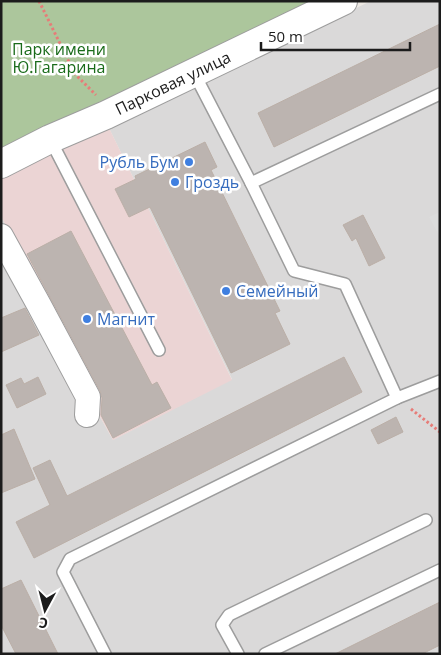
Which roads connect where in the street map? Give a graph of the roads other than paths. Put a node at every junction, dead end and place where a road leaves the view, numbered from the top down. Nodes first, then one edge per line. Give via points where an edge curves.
1 (343, 1) edge
2 (194, 73) junction
3 (440, 94) edge
4 (50, 139) junction
5 (1, 164) edge
6 (251, 183) junction
7 (1, 236) edge
8 (159, 350) dead end
9 (440, 381) edge
10 (397, 398) junction
11 (87, 415) dead end
12 (426, 520) dead end
13 (440, 570) edge
14 (105, 654) edge
15 (238, 654) edge
16 (265, 654) edge

1 - 2 street, Парковая улица
2 - 4 street, Парковая улица
2 - 6 lane
3 - 6 lane
4 - 5 street, Парковая улица
4 - 8 lane
6 - 10 lane via 294,271 345,284
7 - 11 street via 88,397
9 - 10 lane
10 - 14 lane via 70,559 63,572
12 - 15 lane via 229,615 222,625
13 - 16 lane

